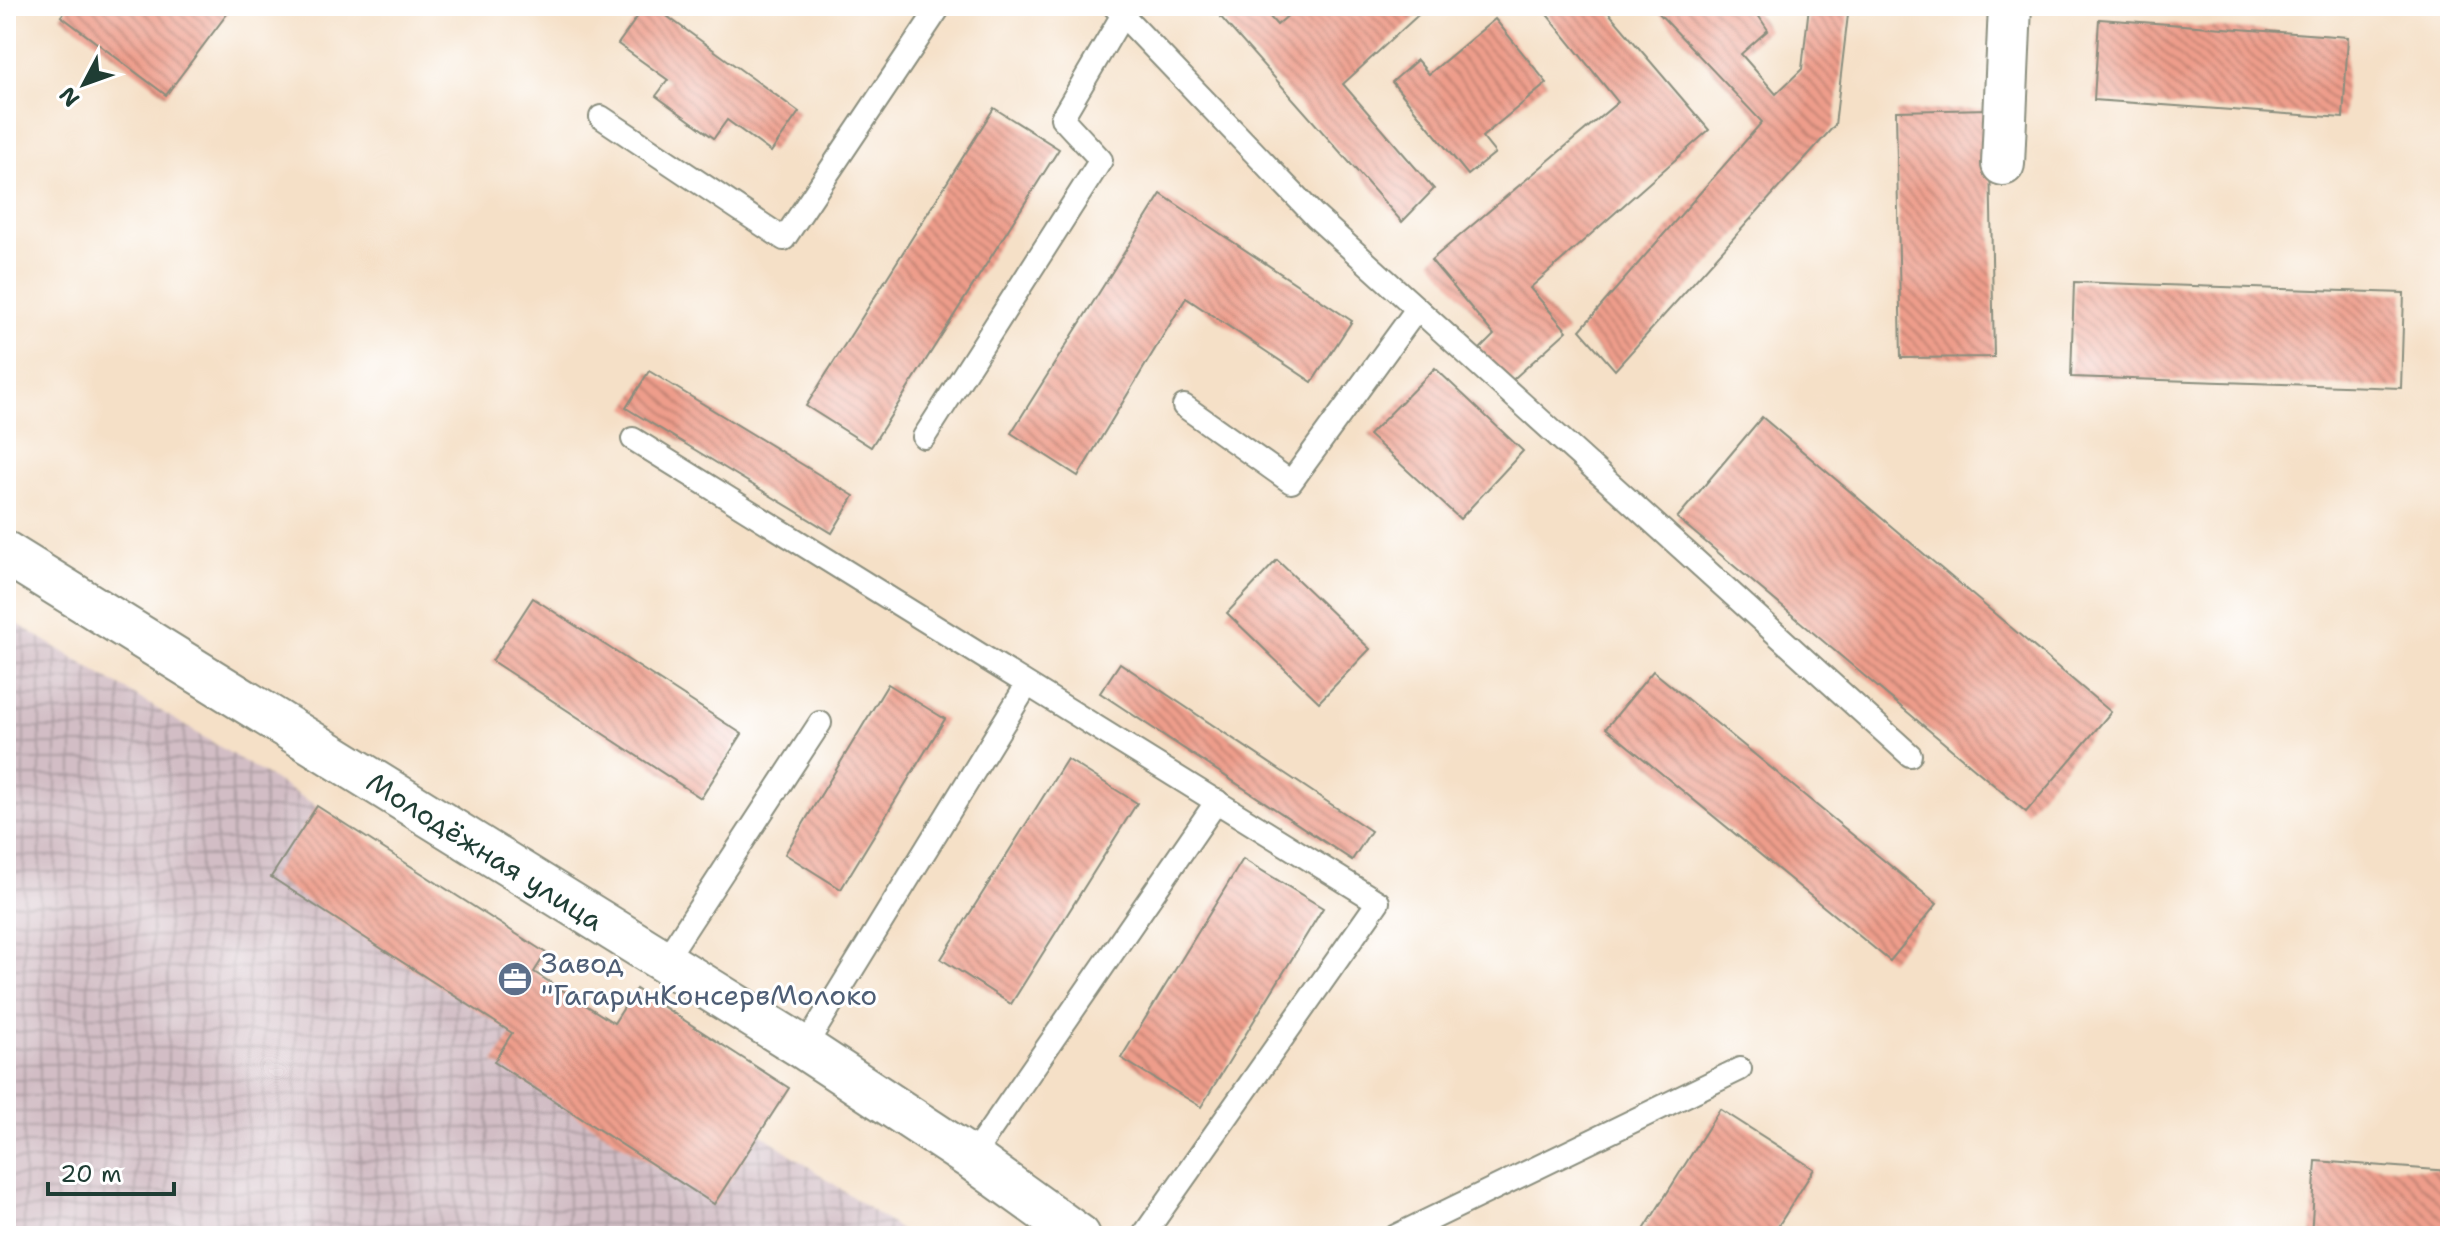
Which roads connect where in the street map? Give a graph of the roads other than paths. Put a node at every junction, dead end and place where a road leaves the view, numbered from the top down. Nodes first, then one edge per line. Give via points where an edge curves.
1 (940, 6) edge
2 (2010, 6) edge
3 (1118, 11) edge
4 (601, 117) dead end
5 (2003, 164) dead end
6 (1417, 309) junction
7 (1184, 406) dead end
8 (924, 437) dead end
9 (633, 439) dead end
10 (6, 553) edge
11 (1027, 685) junction
12 (820, 723) dead end
13 (1910, 755) dead end
14 (1217, 801) junction
15 (664, 962) junction
16 (804, 1048) junction
17 (1740, 1069) dead end
18 (971, 1158) junction
19 (1079, 1236) edge
20 (1143, 1236) edge
21 (1396, 1236) edge

1 - 4 lane via 784,239
2 - 5 street
3 - 6 lane via 1315,216
3 - 8 lane via 1062,118 1101,160
6 - 7 lane via 1291,482
6 - 13 lane
9 - 11 lane
10 - 15 street, Молодёжная улица
11 - 14 lane
11 - 16 lane
12 - 15 lane
14 - 18 lane
14 - 20 lane via 1378,902
15 - 16 street, Молодёжная улица
16 - 18 street, Молодёжная улица
17 - 21 lane
18 - 19 street, Молодёжная улица

